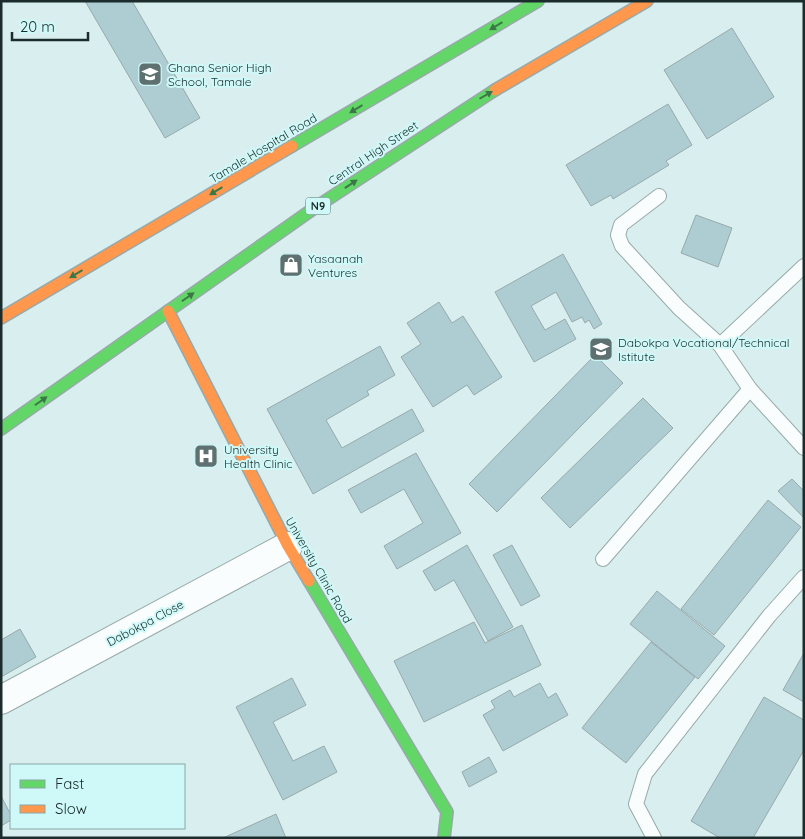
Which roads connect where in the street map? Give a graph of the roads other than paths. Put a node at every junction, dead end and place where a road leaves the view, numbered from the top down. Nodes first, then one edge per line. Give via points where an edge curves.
1 (538, 1) edge
2 (646, 1) edge
3 (659, 196) dead end
4 (804, 266) edge
5 (168, 311) junction
6 (1, 318) edge
7 (720, 345) junction
8 (750, 388) junction
9 (1, 429) edge
10 (804, 448) edge
11 (288, 546) junction
12 (603, 558) dead end
13 (804, 576) edge
14 (1, 700) edge
15 (444, 838) edge
16 (654, 838) edge

1 -> 6 main road, Tamale Hospital Road
5 -> 2 main road, Central High Street / N9 via 476,100
3 - 7 lane via 621,225 618,235 622,246 679,308
4 - 7 lane
9 -> 5 main road, Central High Street / N9
5 - 11 main road, University Clinic Road
7 - 8 lane
8 - 10 lane
8 - 12 lane
11 - 14 street, Dabokpa Close
11 - 15 main road, University Clinic Road via 446,812
13 - 16 lane via 645,774 636,804

